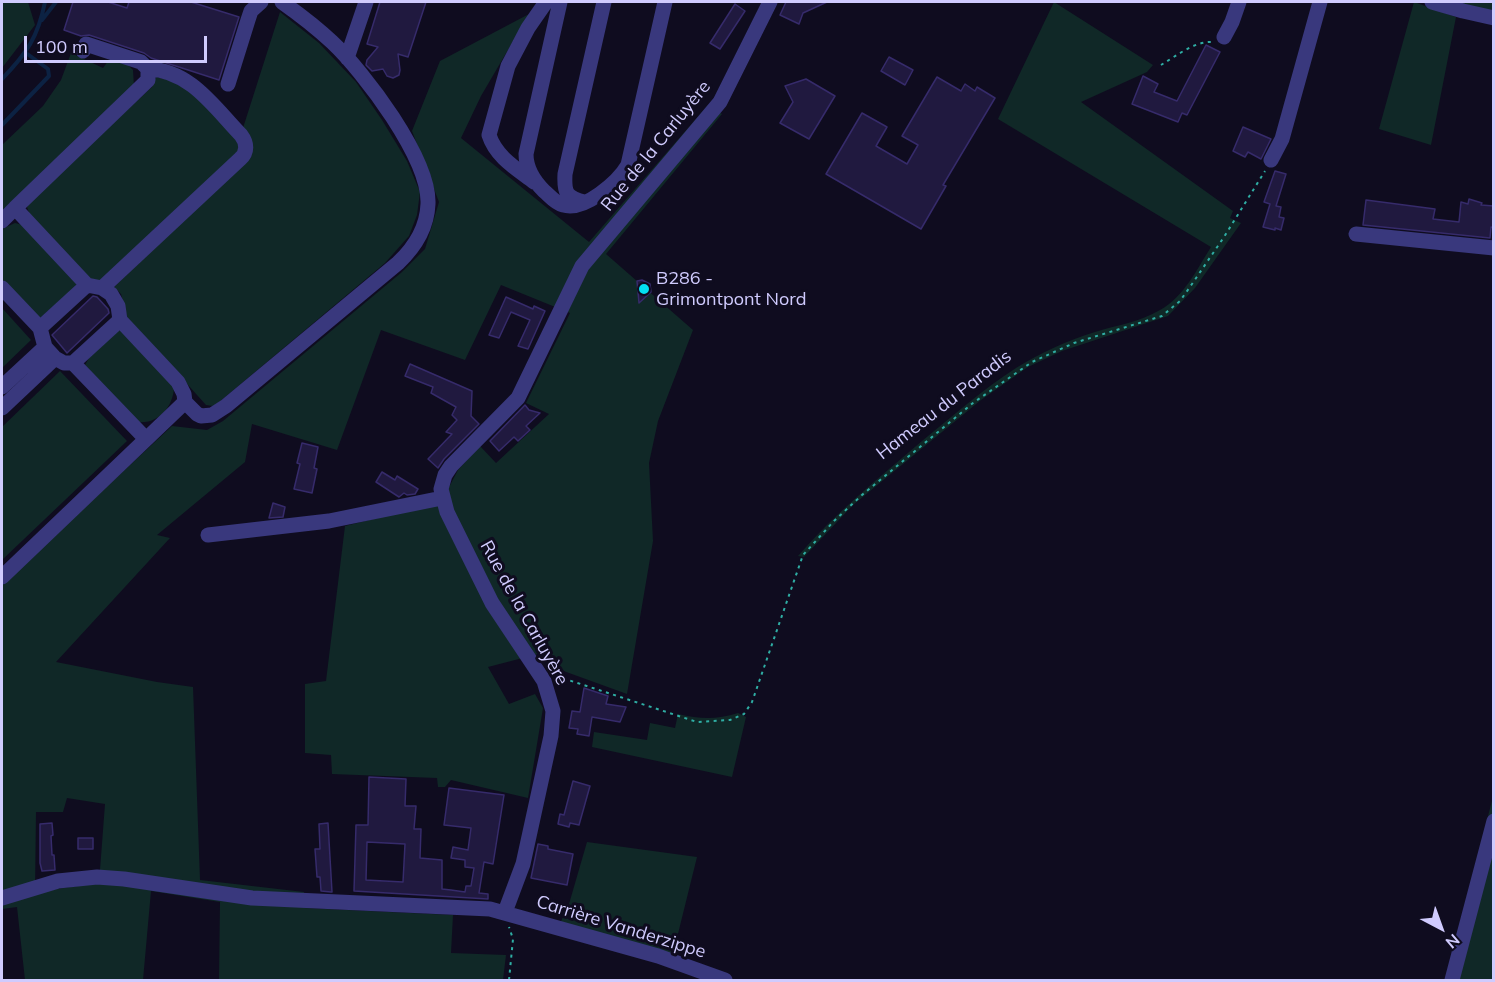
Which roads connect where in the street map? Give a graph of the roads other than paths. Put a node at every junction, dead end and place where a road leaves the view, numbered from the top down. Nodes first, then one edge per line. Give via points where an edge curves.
1 (261, 2) edge
2 (282, 2) edge
3 (366, 2) edge
4 (546, 2) edge
5 (560, 2) edge
6 (604, 2) edge
7 (665, 2) edge
8 (770, 2) edge
9 (1239, 2) edge
10 (1320, 2) edge
11 (1432, 2) edge
12 (1494, 18) edge
13 (1224, 37) road end
14 (83, 51) dead end
15 (347, 58) junction
16 (148, 69) junction
17 (228, 84) dead end
18 (1271, 160) road end
19 (539, 187) junction
20 (584, 202) junction
21 (15, 208) junction
22 (2, 221) edge
23 (1356, 234) dead end
24 (1494, 248) edge
25 (95, 287) junction
26 (2, 288) edge
27 (120, 320) junction
28 (40, 328) junction
29 (50, 353) junction
30 (73, 363) junction
31 (2, 387) edge
32 (185, 402) junction
33 (2, 408) edge
34 (146, 439) junction
35 (442, 498) junction
36 (208, 535) dead end
37 (2, 577) edge
38 (1494, 821) edge
39 (2, 898) edge
40 (505, 912) junction
41 (725, 981) edge
42 (1452, 981) edge

1 - 17 street via 251,11
2 - 15 street
3 - 15 street
4 - 19 street via 508,66 489,135 505,160
5 - 19 street via 526,154 530,174
6 - 20 street via 565,174 567,194
7 - 20 street via 628,165 612,187
8 - 35 street, Rue de la Carluyère via 720,102 582,266 523,389 510,408 451,466 442,483
9 - 13 street
10 - 18 street via 1282,139
11 - 12 street
14 - 16 street via 86,45 141,62
15 - 32 street via 390,113 414,156 428,195 422,232 398,263 218,411 201,416
16 - 21 street via 143,87
16 - 25 street via 176,74 193,85 241,135 245,151
19 - 20 street via 565,206
21 - 22 street
21 - 25 street
23 - 24 street
25 - 27 street via 115,300
25 - 28 street
26 - 28 street
27 - 30 street
27 - 32 street via 178,381
28 - 29 street
29 - 30 street via 64,363
29 - 31 street
29 - 33 street
30 - 34 street
32 - 34 street
34 - 37 street
35 - 36 street via 329,521
35 - 40 street, Rue de la Carluyère via 492,603 544,681 553,711 523,864
38 - 42 street
39 - 40 street via 58,881 97,877 238,897
40 - 41 street, Carrière Vanderzippe via 658,956

